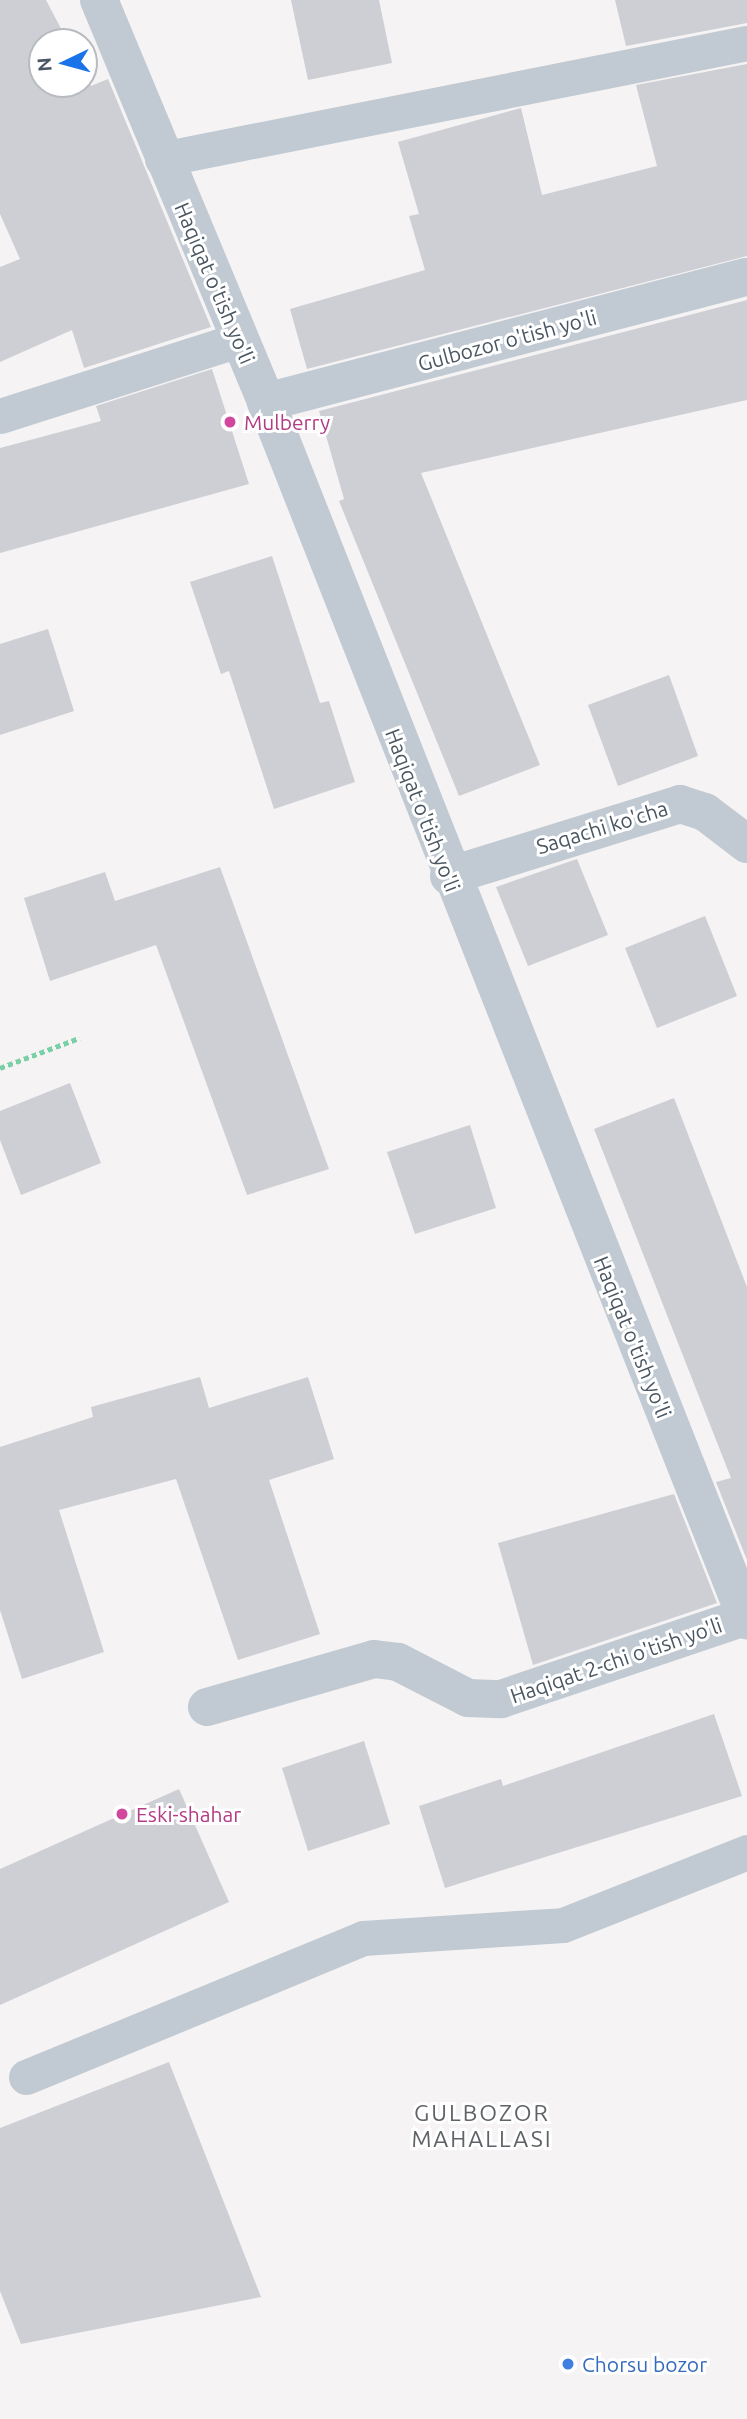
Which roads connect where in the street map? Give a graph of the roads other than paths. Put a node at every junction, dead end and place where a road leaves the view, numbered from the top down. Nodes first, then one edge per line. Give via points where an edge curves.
1 (99, 0) edge
2 (747, 43) edge
3 (162, 159) junction
4 (747, 277) edge
5 (239, 340) junction
6 (266, 402) junction
7 (0, 416) edge
8 (747, 844) edge
9 (449, 876) junction
10 (746, 1619) edge
11 (207, 1707) dead end
12 (747, 1852) edge
13 (26, 2077) dead end

1 - 3 street, Haqiqat o'tish yo'li
2 - 3 lane
3 - 5 street, Haqiqat o'tish yo'li
4 - 6 street, Gulbozor o'tish yo'li
5 - 6 street, Haqiqat o'tish yo'li
5 - 7 lane
6 - 9 street, Haqiqat o'tish yo'li
8 - 9 street, Saqachi ko'cha via 705,812 680,804
9 - 10 street, Haqiqat o'tish yo'li
10 - 11 street, Haqiqat 2-chi o'tish yo'li via 500,1699 468,1698 398,1662 374,1659
12 - 13 lane via 563,1925 363,1938

